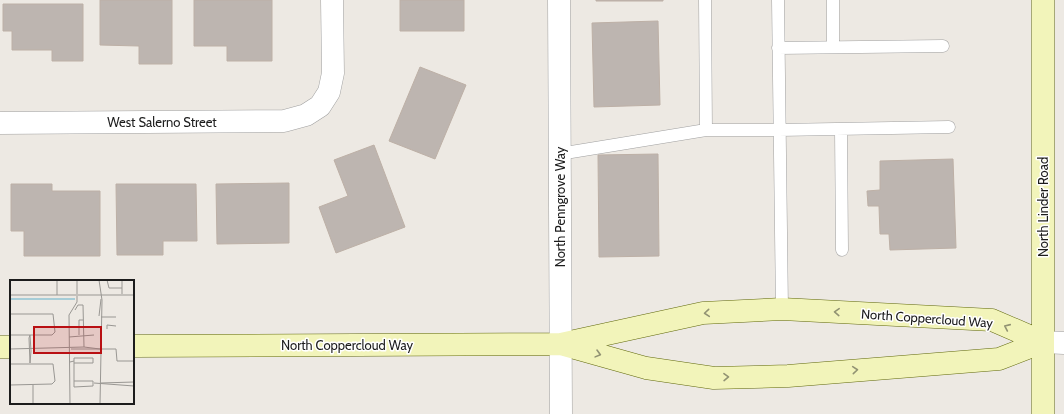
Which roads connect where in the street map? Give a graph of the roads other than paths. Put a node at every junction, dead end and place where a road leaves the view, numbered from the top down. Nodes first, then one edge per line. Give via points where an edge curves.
1 (332, 0) edge
2 (559, 0) edge
3 (704, 0) edge
4 (778, 0) edge
5 (833, 0) edge
6 (1043, 0) edge
7 (943, 46) dead end
8 (833, 47) junction
9 (778, 48) junction
10 (0, 123) edge
11 (949, 127) dead end
12 (841, 129) junction
13 (706, 130) junction
14 (779, 130) junction
15 (559, 154) junction
16 (842, 250) dead end
17 (782, 309) junction
18 (1053, 342) edge
19 (560, 344) junction
20 (10, 346) edge
21 (134, 346) edge
22 (0, 347) edge
23 (561, 414) edge
24 (1043, 414) edge

1 - 10 street, West Salerno Street via 333,73 329,92 320,106 306,115 284,121
2 - 15 street, North Penngrove Way
3 - 13 lane
4 - 9 lane
5 - 8 lane
6 - 18 street, North Linder Road
7 - 8 lane
8 - 9 lane
9 - 14 lane
11 - 12 lane
12 - 14 lane
12 - 16 lane
13 - 14 lane
13 - 15 lane
14 - 17 lane
15 - 19 street, North Penngrove Way
18 -> 17 street, North Coppercloud Way via 992,320
17 -> 19 street, North Coppercloud Way via 703,313
19 -> 18 street, North Coppercloud Way via 646,368 714,378 788,376 999,359
18 - 24 street, North Linder Road
19 - 21 street, North Coppercloud Way
19 - 23 street, North Penngrove Way
20 - 22 street

